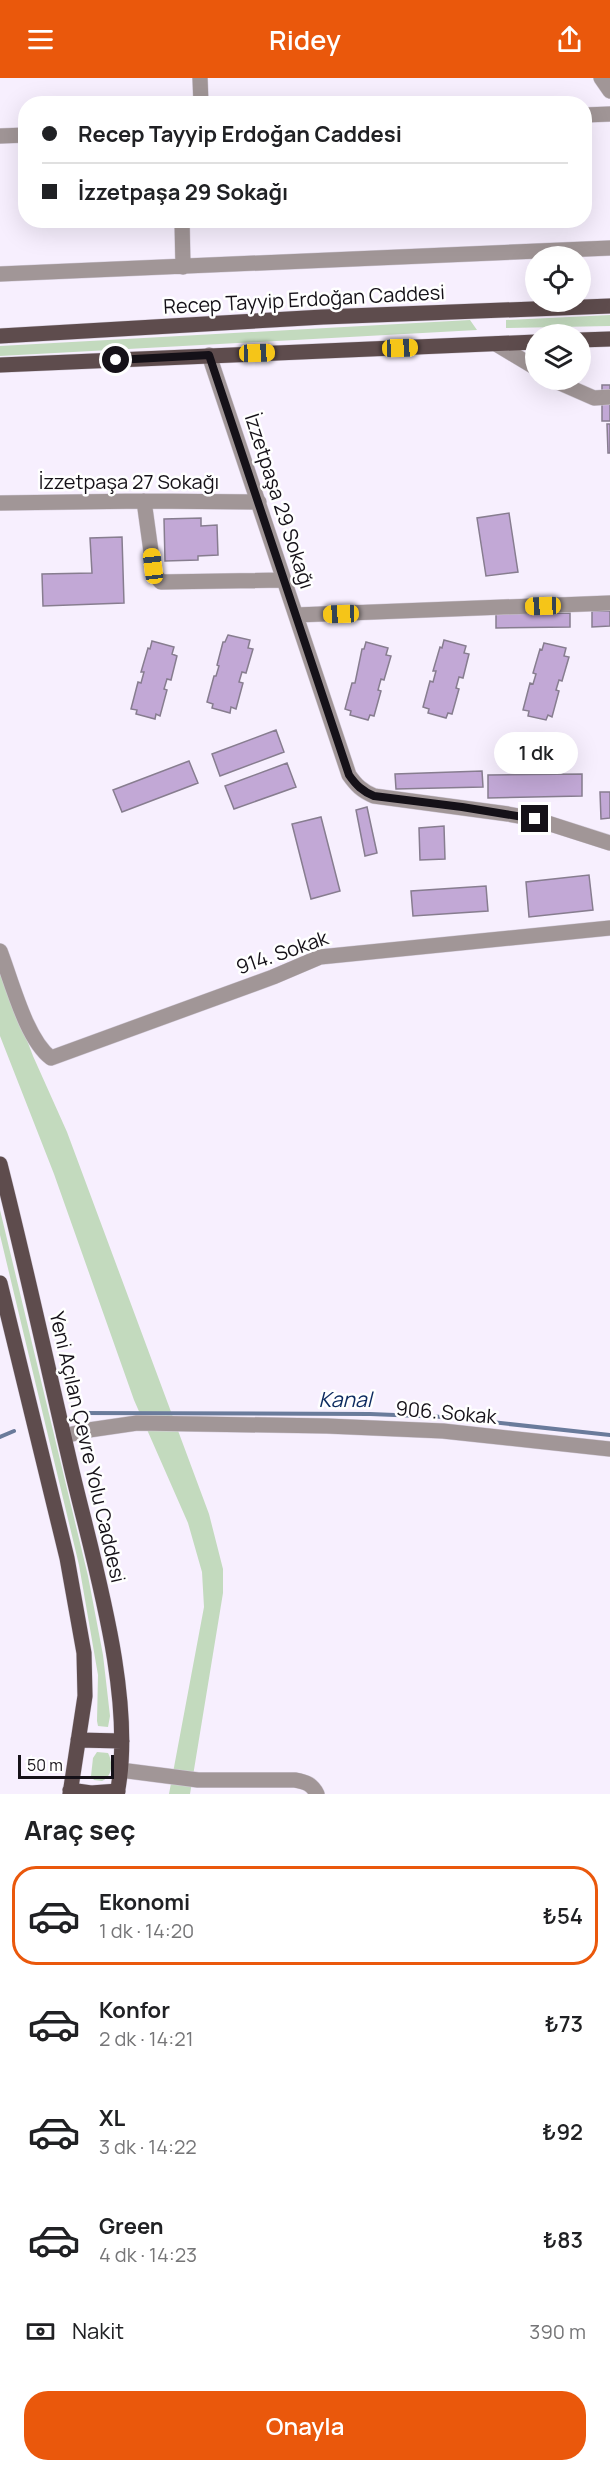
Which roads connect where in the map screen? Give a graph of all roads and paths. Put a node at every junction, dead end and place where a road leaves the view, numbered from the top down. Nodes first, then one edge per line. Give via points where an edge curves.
1 (200, 78) edge
2 (601, 78) edge
3 (610, 91) edge
4 (201, 96) edge
5 (610, 114) edge
6 (592, 115) edge
7 (18, 135) edge
8 (0, 136) edge
9 (182, 228) edge
10 (610, 248) edge
11 (183, 267) junction
12 (0, 274) edge
13 (610, 306) edge
14 (0, 336) edge
15 (610, 339) edge
16 (591, 340) edge
17 (525, 343) edge
18 (496, 344) junction
19 (209, 355) junction
20 (525, 362) edge
21 (0, 365) edge
22 (576, 390) edge
23 (610, 397) edge
24 (144, 501) junction
25 (259, 502) junction
26 (0, 503) edge
27 (284, 580) junction
28 (610, 603) edge
29 (296, 615) junction
30 (610, 843) edge
31 (610, 928) edge
32 (0, 951) edge
33 (0, 1164) edge
34 (0, 1283) edge
35 (5, 1327) edge
36 (64, 1436) junction
37 (610, 1449) edge
38 (78, 1740) junction
39 (122, 1741) junction
40 (120, 1770) junction
41 (197, 1787) edge
42 (315, 1790) edge
43 (70, 1792) edge
44 (118, 1792) edge

1 - 4 street
2 - 3 street
5 - 6 street
7 - 8 street
9 - 11 street
10 - 11 street
11 - 12 street
13 - 14 main road, Recep Tayyip Erdoğan Caddesi via 323,317
15 - 16 main road
17 - 18 main road
18 - 19 main road
18 - 20 street
19 - 21 main road
19 - 25 street, İzzetpaşa 29 Sokağı
22 - 23 street via 594,398
24 - 25 street, İzzetpaşa 27 Sokağı
24 - 26 street, İzzetpaşa 27 Sokağı
24 - 27 street via 153,566 161,582
25 - 27 street, İzzetpaşa 29 Sokağı
27 - 29 street, İzzetpaşa 29 Sokağı
28 - 29 street
29 - 30 street, İzzetpaşa 29 Sokağı via 349,775 362,791 374,796 535,819
31 - 32 street, 914. Sokak via 320,957 51,1058 30,1031
33 - 36 main road, Yeni Açılan Çevre Yolu Caddesi
34 - 35 main road, Yeni Açılan Çevre Yolu Caddesi
35 - 38 main road, Yeni Açılan Çevre Yolu Caddesi via 67,1558 80,1623 86,1675
36 - 37 street, 906. Sokak via 137,1423 327,1426 443,1431
36 - 39 main road, Yeni Açılan Çevre Yolu Caddesi via 105,1613
38 - 39 main road
38 - 43 main road, Yeni Açılan Çevre Yolu Caddesi
39 - 40 main road, Yeni Açılan Çevre Yolu Caddesi
40 - 41 street
40 - 44 main road, Yeni Açılan Çevre Yolu Caddesi
41 - 42 street via 295,1780 306,1782
43 - 44 main road, Yeni Açılan Çevre Yolu Caddesi

